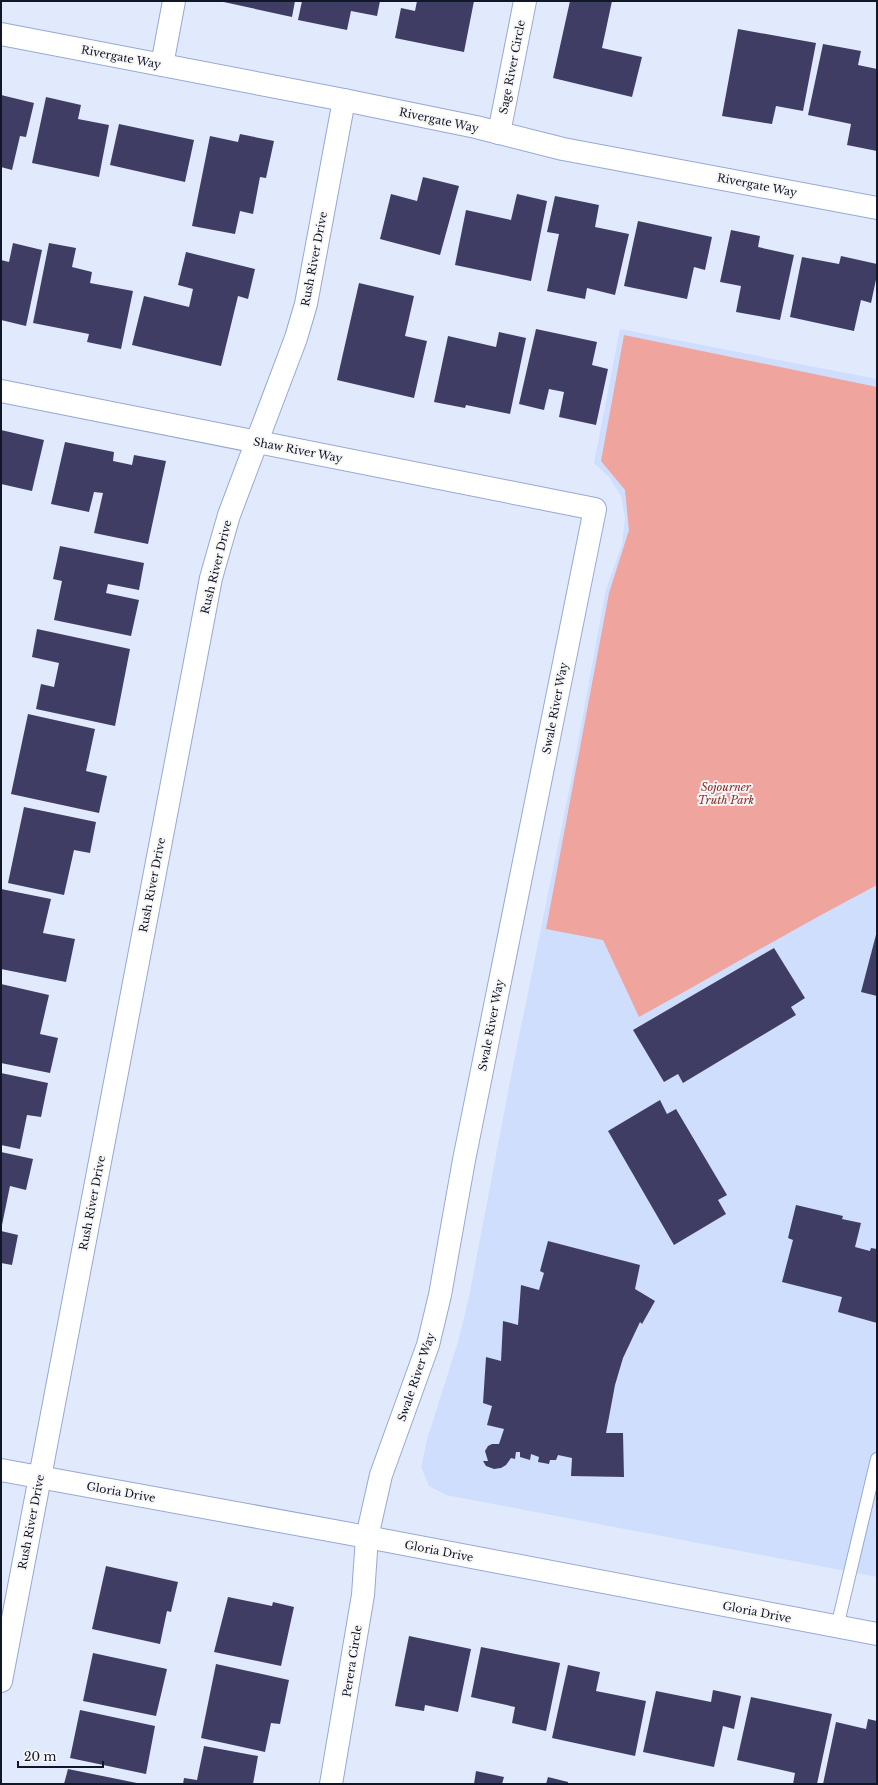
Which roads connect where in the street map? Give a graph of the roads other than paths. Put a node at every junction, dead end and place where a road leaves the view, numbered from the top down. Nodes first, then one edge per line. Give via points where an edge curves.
1 (174, 1) edge
2 (525, 1) edge
3 (1, 34) edge
4 (162, 65) junction
5 (344, 100) junction
6 (499, 133) junction
7 (877, 208) edge
8 (1, 391) edge
9 (256, 442) junction
10 (595, 509) joint
11 (877, 1459) edge
12 (1, 1470) edge
13 (40, 1477) junction
14 (368, 1537) junction
15 (837, 1627) junction
16 (877, 1634) edge
17 (1, 1681) edge
18 (331, 1784) edge

1 - 4 street
2 - 6 street, Sage River Circle
3 - 4 street, Rivergate Way
4 - 5 street, Rivergate Way
5 - 6 street, Rivergate Way
5 - 9 street, Rush River Drive via 306,304 296,338
6 - 7 street, Rivergate Way via 563,149
8 - 9 street, Shaw River Way
9 - 10 street, Shaw River Way
9 - 13 street, Rush River Drive via 229,516 211,578
10 - 14 street, Swale River Way via 464,1160 440,1294 428,1345 381,1475
11 - 15 lane
12 - 13 street, Gloria Drive
13 - 14 street, Gloria Drive
13 - 17 street, Rush River Drive
14 - 15 street, Gloria Drive
14 - 18 street, Perera Circle via 363,1595
15 - 16 street, Gloria Drive

